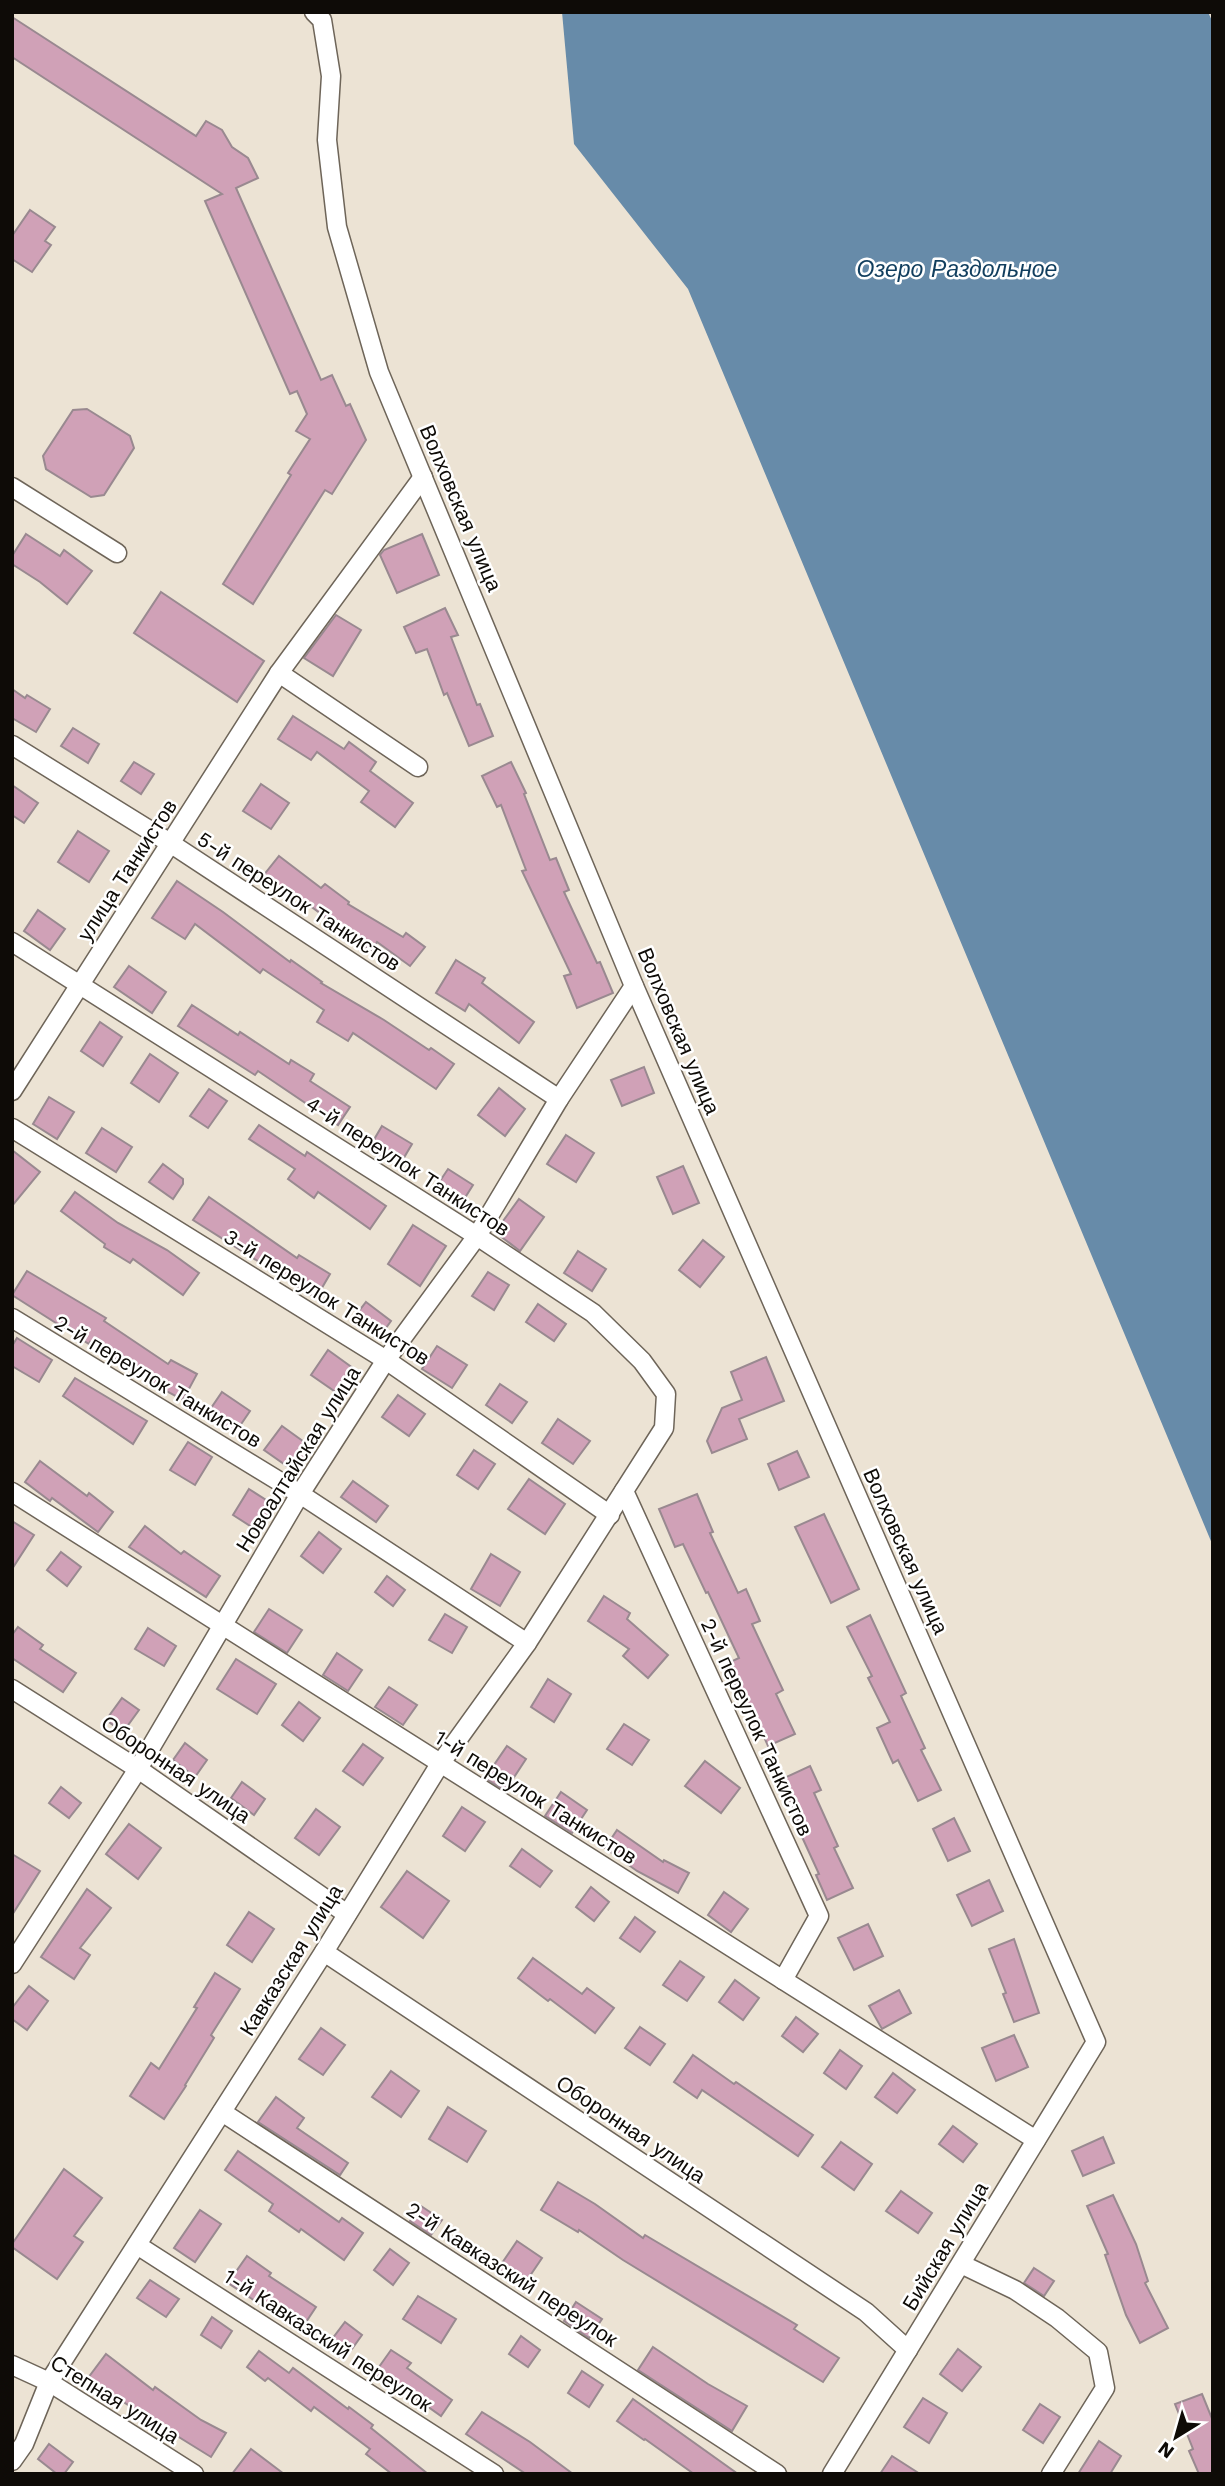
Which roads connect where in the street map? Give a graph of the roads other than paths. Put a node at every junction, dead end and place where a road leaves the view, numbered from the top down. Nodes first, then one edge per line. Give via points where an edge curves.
1 (314, 12) edge
2 (423, 477) junction
3 (12, 487) edge
4 (117, 553) dead end
5 (279, 673) junction
6 (12, 745) edge
7 (418, 767) dead end
8 (170, 844) junction
9 (12, 942) edge
10 (80, 984) junction
11 (634, 986) junction
12 (12, 1091) edge
13 (559, 1099) junction
14 (12, 1128) edge
15 (477, 1236) junction
16 (12, 1318) edge
17 (386, 1360) junction
18 (624, 1491) junction
19 (12, 1492) edge
20 (300, 1494) junction
21 (610, 1515) junction
22 (223, 1625) junction
23 (527, 1643) junction
24 (12, 1689) edge
25 (440, 1764) junction
26 (138, 1769) junction
27 (347, 1914) junction
28 (324, 1952) junction
29 (12, 1964) edge
30 (783, 1980) junction
31 (1096, 2042) joint
32 (222, 2112) junction
33 (1036, 2140) junction
34 (136, 2245) junction
35 (961, 2264) junction
36 (908, 2350) junction
37 (12, 2365) edge
38 (48, 2382) junction
39 (12, 2461) edge
40 (194, 2474) edge
41 (494, 2474) edge
42 (777, 2474) edge
43 (832, 2474) edge
44 (1051, 2474) edge

1 - 2 street, Волховская улица via 322,20 331,76 327,140 337,227 379,372
2 - 5 street, улица Танкистов
2 - 11 street, Волховская улица
3 - 4 street
5 - 7 street
5 - 8 street, улица Танкистов
6 - 8 street, 5-й переулок Танкистов
8 - 10 street, улица Танкистов
8 - 13 street, 5-й переулок Танкистов
9 - 10 street, 4-й переулок Танкистов
10 - 12 street, улица Танкистов
10 - 15 street, 4-й переулок Танкистов
11 - 13 street, Новоалтайская улица
11 - 31 street, Волховская улица
13 - 15 street, Новоалтайская улица
14 - 17 street, 3-й переулок Танкистов
15 - 17 street, Новоалтайская улица
15 - 18 street, 4-й переулок Танкистов via 593,1313 642,1361 666,1394 664,1428
16 - 20 street, 2-й переулок Танкистов
17 - 20 street, Новоалтайская улица
17 - 21 street, 3-й переулок Танкистов
18 - 21 street, Кавказская улица
18 - 30 street, 2-й переулок Танкистов via 818,1916
19 - 22 street, 1-й переулок Танкистов
20 - 22 street, Новоалтайская улица
20 - 23 street, 2-й переулок Танкистов
21 - 23 street, Кавказская улица
22 - 25 street, 1-й переулок Танкистов
22 - 26 street, Новоалтайская улица
23 - 25 street, Кавказская улица
24 - 26 street, Оборонная улица
25 - 27 street, Кавказская улица
25 - 30 street, 1-й переулок Танкистов
26 - 27 street, Оборонная улица
26 - 29 street, Новоалтайская улица
27 - 28 street, Кавказская улица
28 - 32 street, Кавказская улица
28 - 36 street, Оборонная улица via 866,2312
30 - 33 street, 1-й переулок Танкистов
31 - 33 street, Бийская улица
32 - 34 street, Кавказская улица
32 - 42 street, 2-й Кавказский переулок
33 - 35 street, Бийская улица
34 - 38 street, Кавказская улица
34 - 41 street, 1-й Кавказский переулок
35 - 36 street, Бийская улица
35 - 44 street via 1015,2290 1098,2353 1105,2388
36 - 43 street, Бийская улица
37 - 38 street, Степная улица
38 - 39 street, Кавказская улица via 24,2444
38 - 40 street, Степная улица

